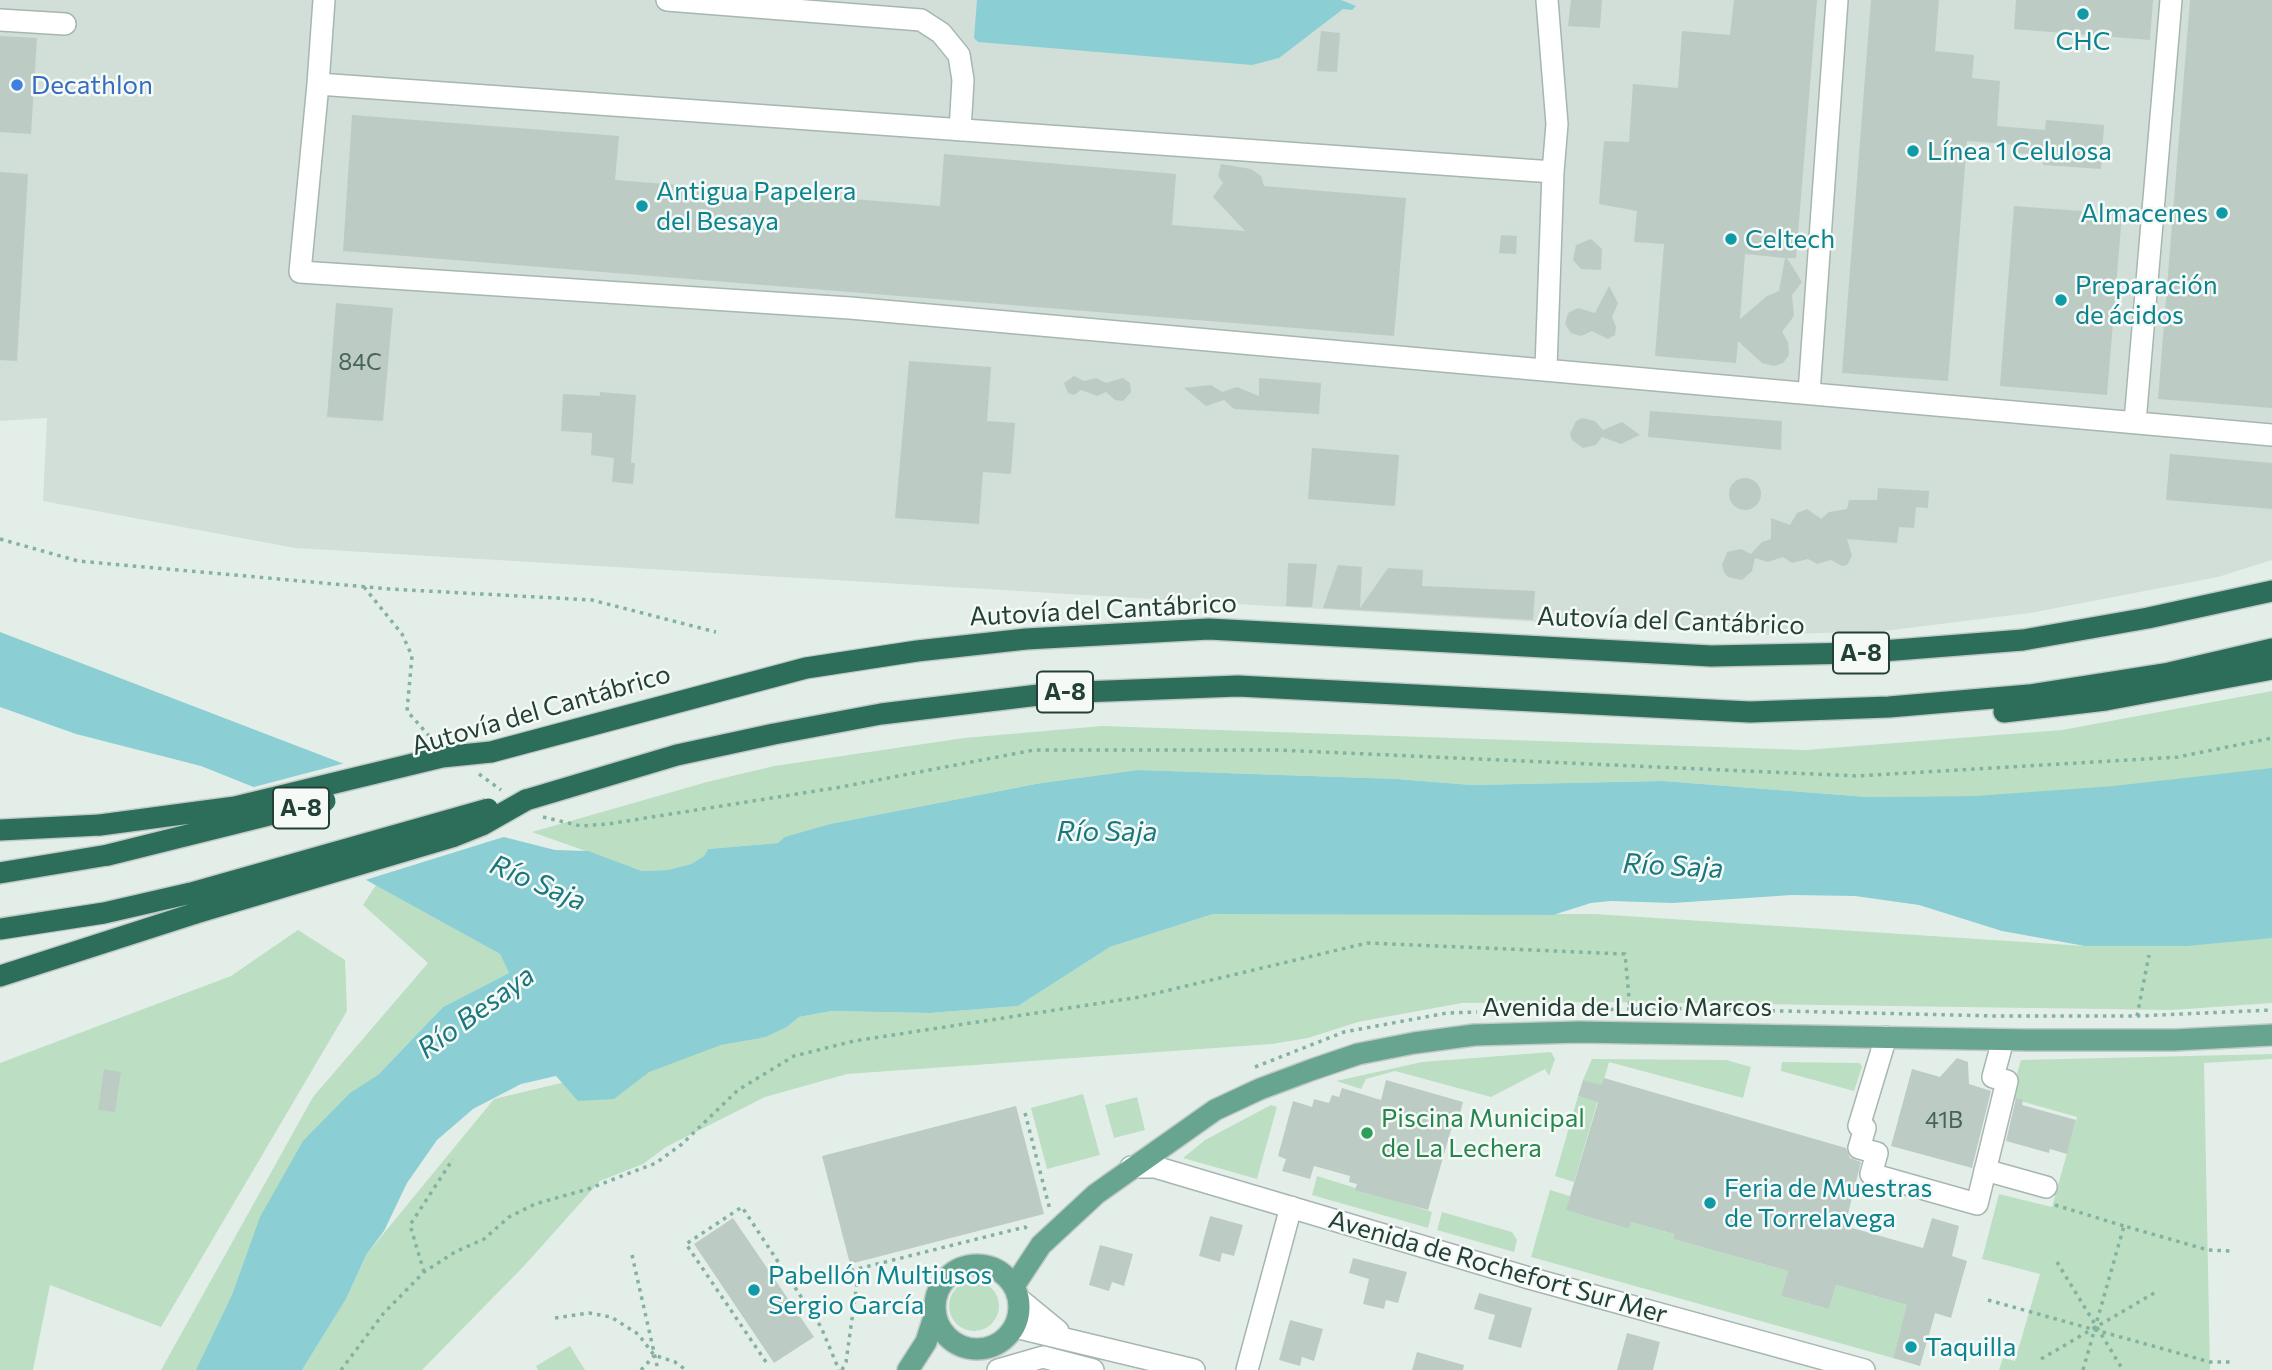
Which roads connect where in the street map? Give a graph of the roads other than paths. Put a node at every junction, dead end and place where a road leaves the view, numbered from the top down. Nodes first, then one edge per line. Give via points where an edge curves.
1 (324, 0) edge
2 (667, 0) edge
3 (1547, 0) edge
4 (1837, 0) edge
5 (2171, 0) edge
6 (0, 20) edge
7 (65, 24) dead end
8 (318, 84) junction
9 (960, 130) junction
10 (1553, 172) junction
11 (1546, 368) junction
12 (1809, 393) junction
13 (2135, 422) junction
14 (2272, 435) edge
15 (2272, 581) edge
16 (2272, 591) edge
17 (2023, 640) junction
18 (2272, 649) edge
19 (2272, 669) edge
20 (1615, 707) junction
21 (491, 752) junction
22 (524, 803) junction
23 (0, 830) edge
24 (0, 873) edge
25 (0, 929) edge
26 (0, 975) edge
27 (2272, 1035) edge
28 (1886, 1037) junction
29 (2003, 1040) junction
30 (1131, 1167) junction
31 (1985, 1170) junction
32 (2046, 1187) dead end
33 (1291, 1207) junction
34 (1041, 1245) junction
35 (991, 1267) junction
36 (1016, 1292) junction
37 (935, 1314) junction
38 (1015, 1327) junction
39 (1065, 1337) junction
40 (956, 1345) junction
41 (1024, 1365) edge
42 (909, 1370) edge
43 (998, 1370) edge
44 (1093, 1370) edge
45 (1194, 1370) edge
46 (1247, 1370) edge
47 (1864, 1370) edge

1 - 8 street
2 - 9 street via 922,20 941,33 959,55 963,80
3 - 10 street via 1557,124
4 - 12 street
5 - 13 street
6 - 7 street
8 - 9 street
8 - 11 street via 300,272 850,308
9 - 10 street
10 - 11 street
11 - 12 street
12 - 13 street
13 - 14 street
15 - 17 highway
16 - 17 highway, Autovía del Cantábrico / A-8
17 - 21 highway, Autovía del Cantábrico / A-8 via 1770,656 1248,630 1080,635 916,651 806,668
18 - 20 highway, A-8 via 2169,673 2029,695 1889,708 1751,712
19 - 20 highway via 2106,700 1889,721 1741,721
20 - 22 highway, A-8 via 1238,686 1055,693 937,705 797,729 677,755
21 - 23 highway, bridge via 442,757 235,807 100,825
21 - 24 highway, Autovía del Cantábrico / A-8, bridge via 259,819 108,855
22 - 25 highway, A-8, bridge via 191,893 104,913
22 - 26 highway, bridge via 452,837
27 - 29 main road, Avenida de Lucio Marcos
28 - 29 main road, Avenida de Lucio Marcos
28 - 30 main road, Avenida de Lucio Marcos via 1579,1031 1474,1035 1414,1043 1358,1054 1260,1088 1215,1110
28 - 31 street via 1859,1126 1865,1128 1859,1148 1877,1153 1871,1174 1977,1204
29 - 31 street via 1993,1077 2007,1081
30 - 33 street, Avenida de Rochefort Sur Mer via 1156,1167
30 - 34 main road, Avenida de Lucio Marcos
31 - 32 street
33 - 46 street
33 - 47 street, Avenida de Rochefort Sur Mer
34 - 35 main road, Avenida de Lucio Marcos
34 - 36 main road, Avenida de Lucio Marcos
35 - 36 main road via 1005,1275
35 - 37 main road via 959,1268 946,1278 937,1291
36 - 38 main road
36 - 39 street
37 - 40 main road via 945,1337
37 - 42 main road via 926,1342
38 - 39 street
38 - 40 main road via 996,1345 969,1349
39 - 45 street
40 - 42 main road
41 - 43 street
41 - 44 street via 1043,1357

